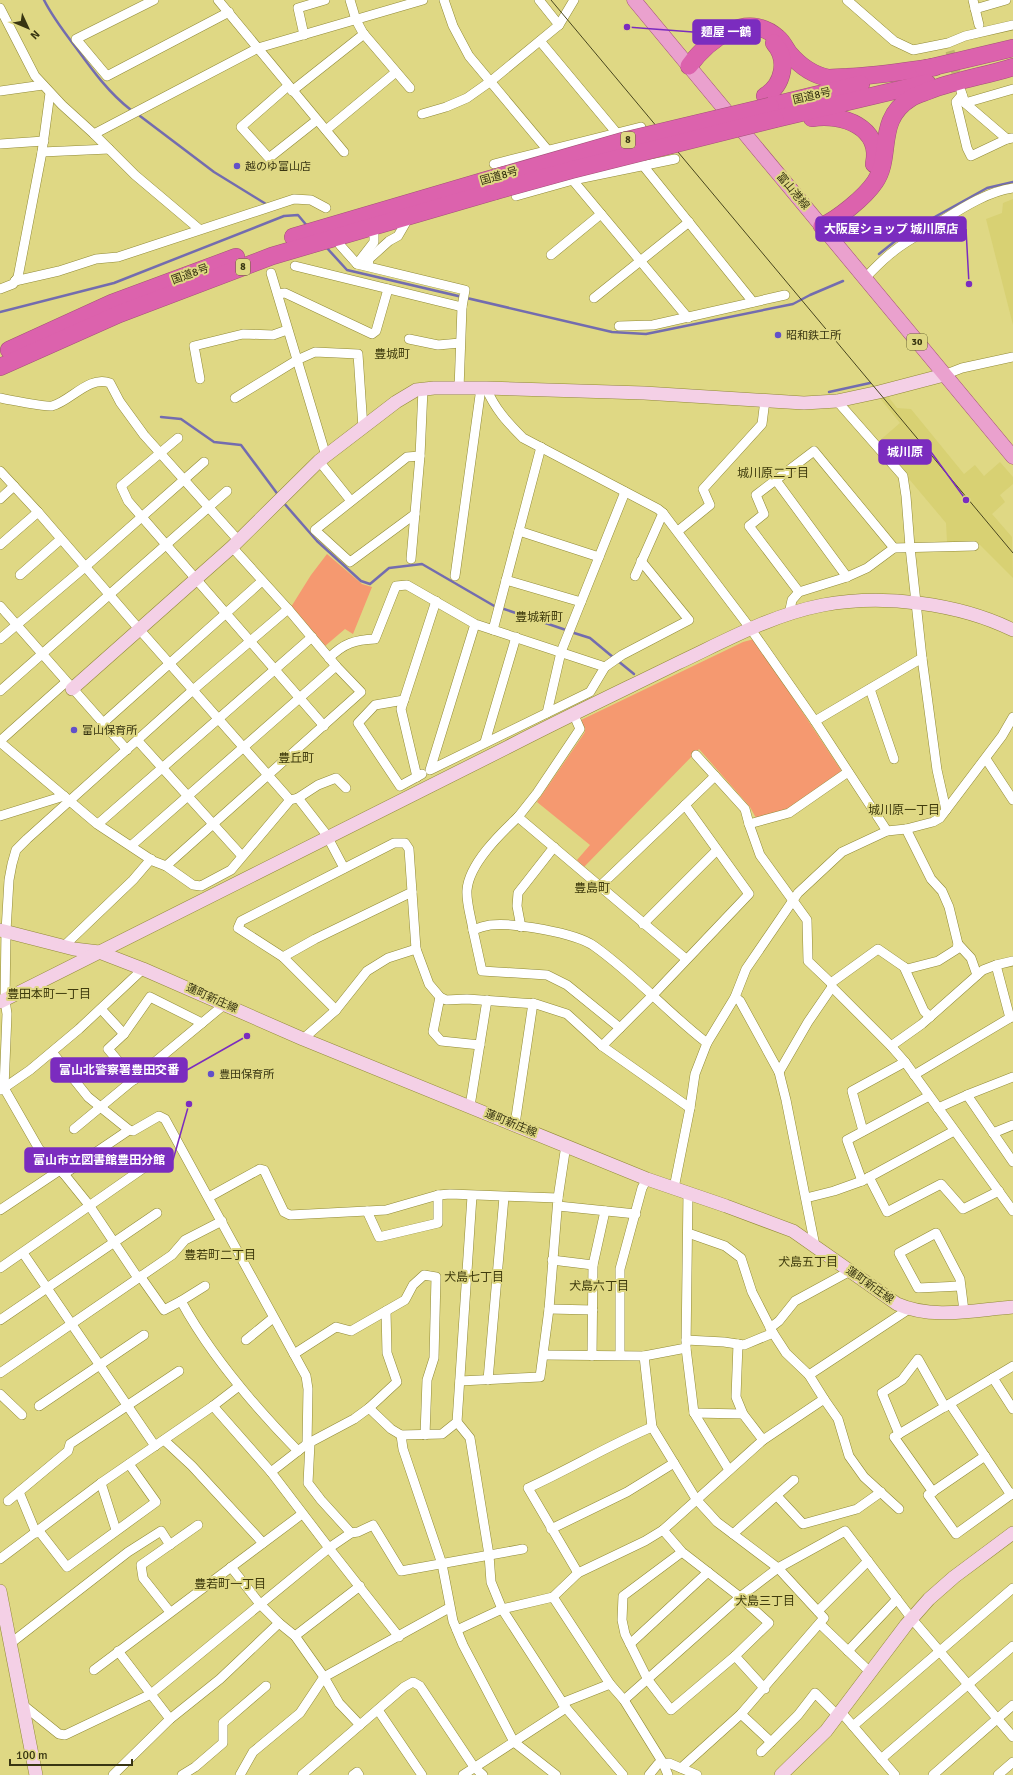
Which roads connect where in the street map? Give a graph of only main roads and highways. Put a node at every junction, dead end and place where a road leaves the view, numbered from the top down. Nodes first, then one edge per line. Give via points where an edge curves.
1 (634, 0) edge
2 (1013, 48) edge
3 (1013, 63) edge
4 (689, 66) junction
5 (935, 67) junction
6 (1013, 67) edge
7 (772, 111) junction
8 (684, 134) junction
9 (492, 178) junction
10 (822, 226) junction
11 (0, 354) edge
12 (0, 367) edge
13 (1013, 457) edge

1 - 4 main road, 富山港線 / 30
2 - 5 highway, 国道8号
3 - 7 highway, 国道8号
4 - 5 highway via 699,53 718,37 739,27 762,28 779,38 805,70 829,78 859,77
4 - 7 highway via 705,59 724,44 743,34 760,33 776,44 784,59 781,78 773,91
4 - 10 main road, 富山港線 / 30
5 - 7 highway, 国道8号
6 - 10 highway via 939,87 911,98 895,113 888,126 876,182 858,201 833,221
7 - 8 highway, bridge
7 - 8 highway, bridge
7 - 10 highway via 853,121 867,133 874,144 875,163 870,176 830,213
8 - 9 highway, 国道8号 / 8, bridge
9 - 11 highway, 国道8号 / 8 via 267,246 112,303
9 - 12 highway, 国道8号 / 8 via 409,216 272,256 133,308
10 - 13 main road, 富山港線 / 30

